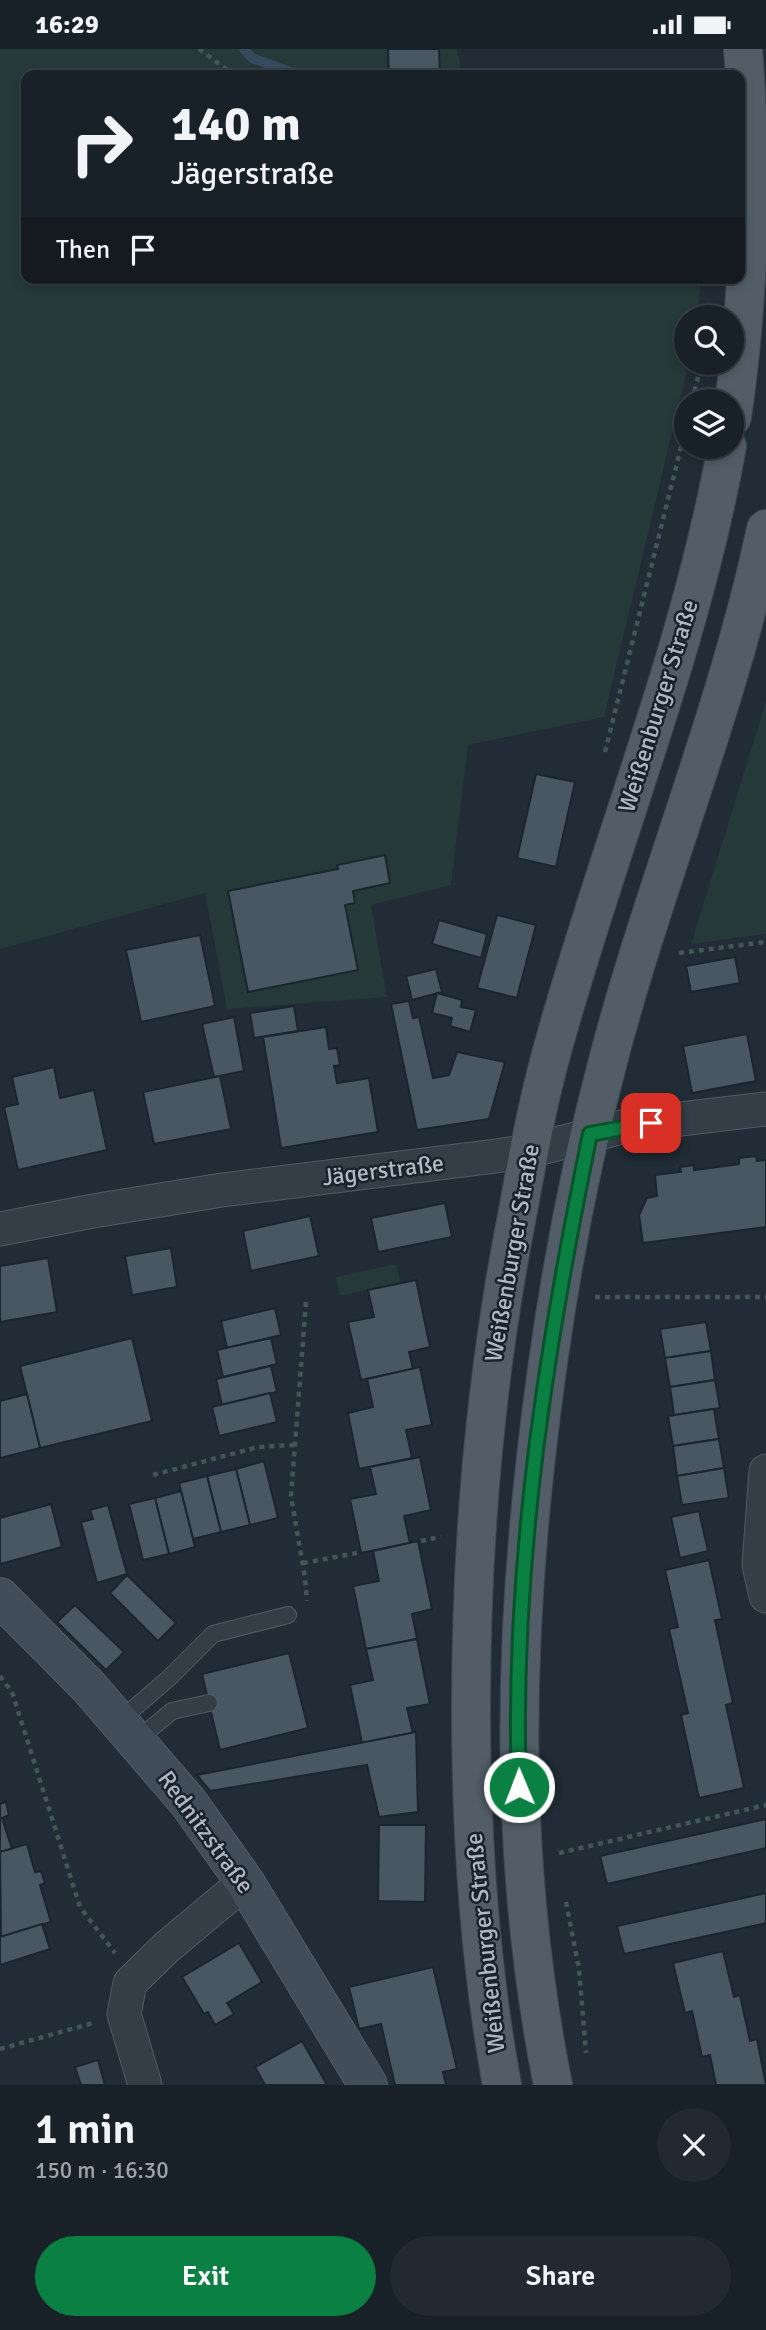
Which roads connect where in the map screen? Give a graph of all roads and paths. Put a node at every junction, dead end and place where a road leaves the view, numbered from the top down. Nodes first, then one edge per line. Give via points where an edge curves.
1 (199, 49) edge
2 (743, 49) edge
3 (227, 70) edge
4 (745, 70) edge
5 (745, 76) edge
6 (736, 389) edge
7 (678, 459) edge
8 (724, 459) edge
9 (766, 529) edge
10 (609, 737) dead end
11 (766, 941) edge
12 (679, 953) dead end
13 (766, 1109) edge
14 (590, 1134) junction
15 (529, 1151) junction
16 (0, 1229) edge
17 (597, 1289) dead end
18 (766, 1297) edge
19 (306, 1302) dead end
20 (294, 1445) junction
21 (766, 1471) edge
22 (153, 1475) dead end
23 (358, 1553) dead end
24 (303, 1563) junction
25 (766, 1596) edge
26 (3, 1604) edge
27 (288, 1615) joint
28 (0, 1676) edge
29 (209, 1703) dead end
30 (128, 1731) junction
31 (766, 1805) edge
32 (556, 1841) dead end
33 (245, 1882) junction
34 (564, 1892) dead end
35 (106, 1942) dead end
36 (124, 2014) junction
37 (0, 2049) edge
38 (587, 2059) dead end
39 (145, 2085) edge
40 (368, 2085) edge
41 (502, 2085) edge
42 (553, 2085) edge

1 - 3 path
2 - 4 main road
5 - 6 main road via 749,227
7 - 10 path
8 - 15 main road, Weißenburger Straße via 685,625 582,949
9 - 14 main road, Weißenburger Straße via 733,661 634,970
11 - 12 path
13 - 14 street, Jägerstraße
14 - 15 street, Jägerstraße
14 - 42 main road, Weißenburger Straße via 546,1373 520,1642 518,1765 523,1871 537,1997
15 - 16 street, Jägerstraße via 222,1190
15 - 41 main road, Weißenburger Straße via 488,1396 471,1636 475,1884
17 - 18 path via 595,1297 605,1299
19 - 20 path
20 - 22 path via 258,1447
20 - 24 path via 291,1496
21 - 25 street via 759,1565
23 - 24 path
24 - 27 path via 307,1610
26 - 30 main road, Rednitzstraße
27 - 30 lane via 213,1635 169,1679
28 - 35 path via 12,1692 80,1907
29 - 30 lane via 172,1711
30 - 33 main road, Rednitzstraße via 188,1802
31 - 32 path via 556,1853
33 - 36 street via 134,1977
33 - 40 main road, Rednitzstraße
34 - 38 path via 579,1969
36 - 37 path
36 - 39 street

